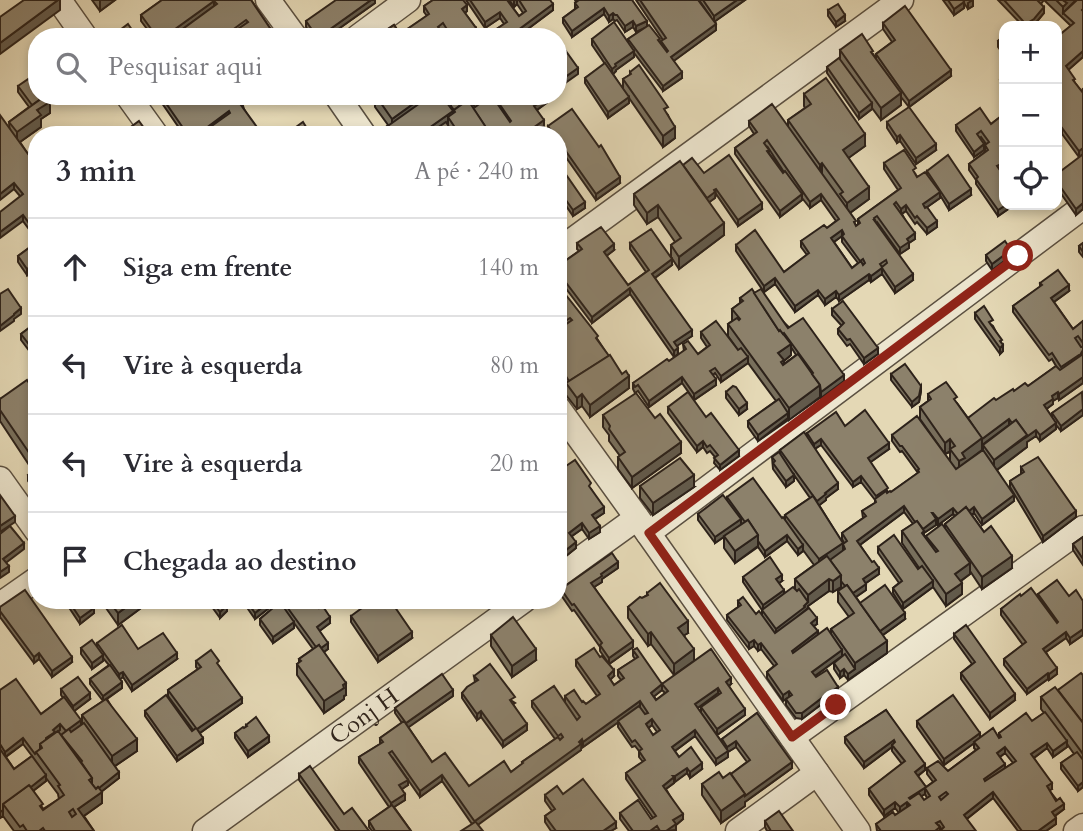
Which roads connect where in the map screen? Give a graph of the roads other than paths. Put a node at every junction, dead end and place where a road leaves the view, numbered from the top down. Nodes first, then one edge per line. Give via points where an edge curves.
1 (59, 0) edge
2 (268, 0) edge
3 (408, 0) edge
4 (901, 0) edge
5 (79, 28) edge
6 (288, 28) edge
7 (370, 28) edge
8 (134, 105) edge
9 (343, 105) edge
10 (150, 126) edge
11 (358, 126) edge
12 (1083, 207) edge
13 (567, 244) edge
14 (567, 420) edge
15 (0, 480) edge
16 (28, 519) edge
17 (643, 526) junction
18 (1083, 528) edge
19 (567, 570) edge
20 (28, 585) edge
21 (0, 605) edge
22 (512, 609) edge
23 (792, 737) junction
24 (817, 773) junction
25 (1083, 826) edge
26 (205, 831) edge
27 (738, 831) edge
28 (858, 831) edge
29 (1076, 831) edge

1 - 5 street
2 - 6 street
3 - 7 street
4 - 13 street
8 - 10 street
9 - 11 street
12 - 17 street
14 - 17 street
15 - 16 street
17 - 19 street
17 - 23 street
18 - 23 street
20 - 21 street
22 - 26 street, Conj H
23 - 24 street
24 - 27 street
24 - 28 street
25 - 29 street

